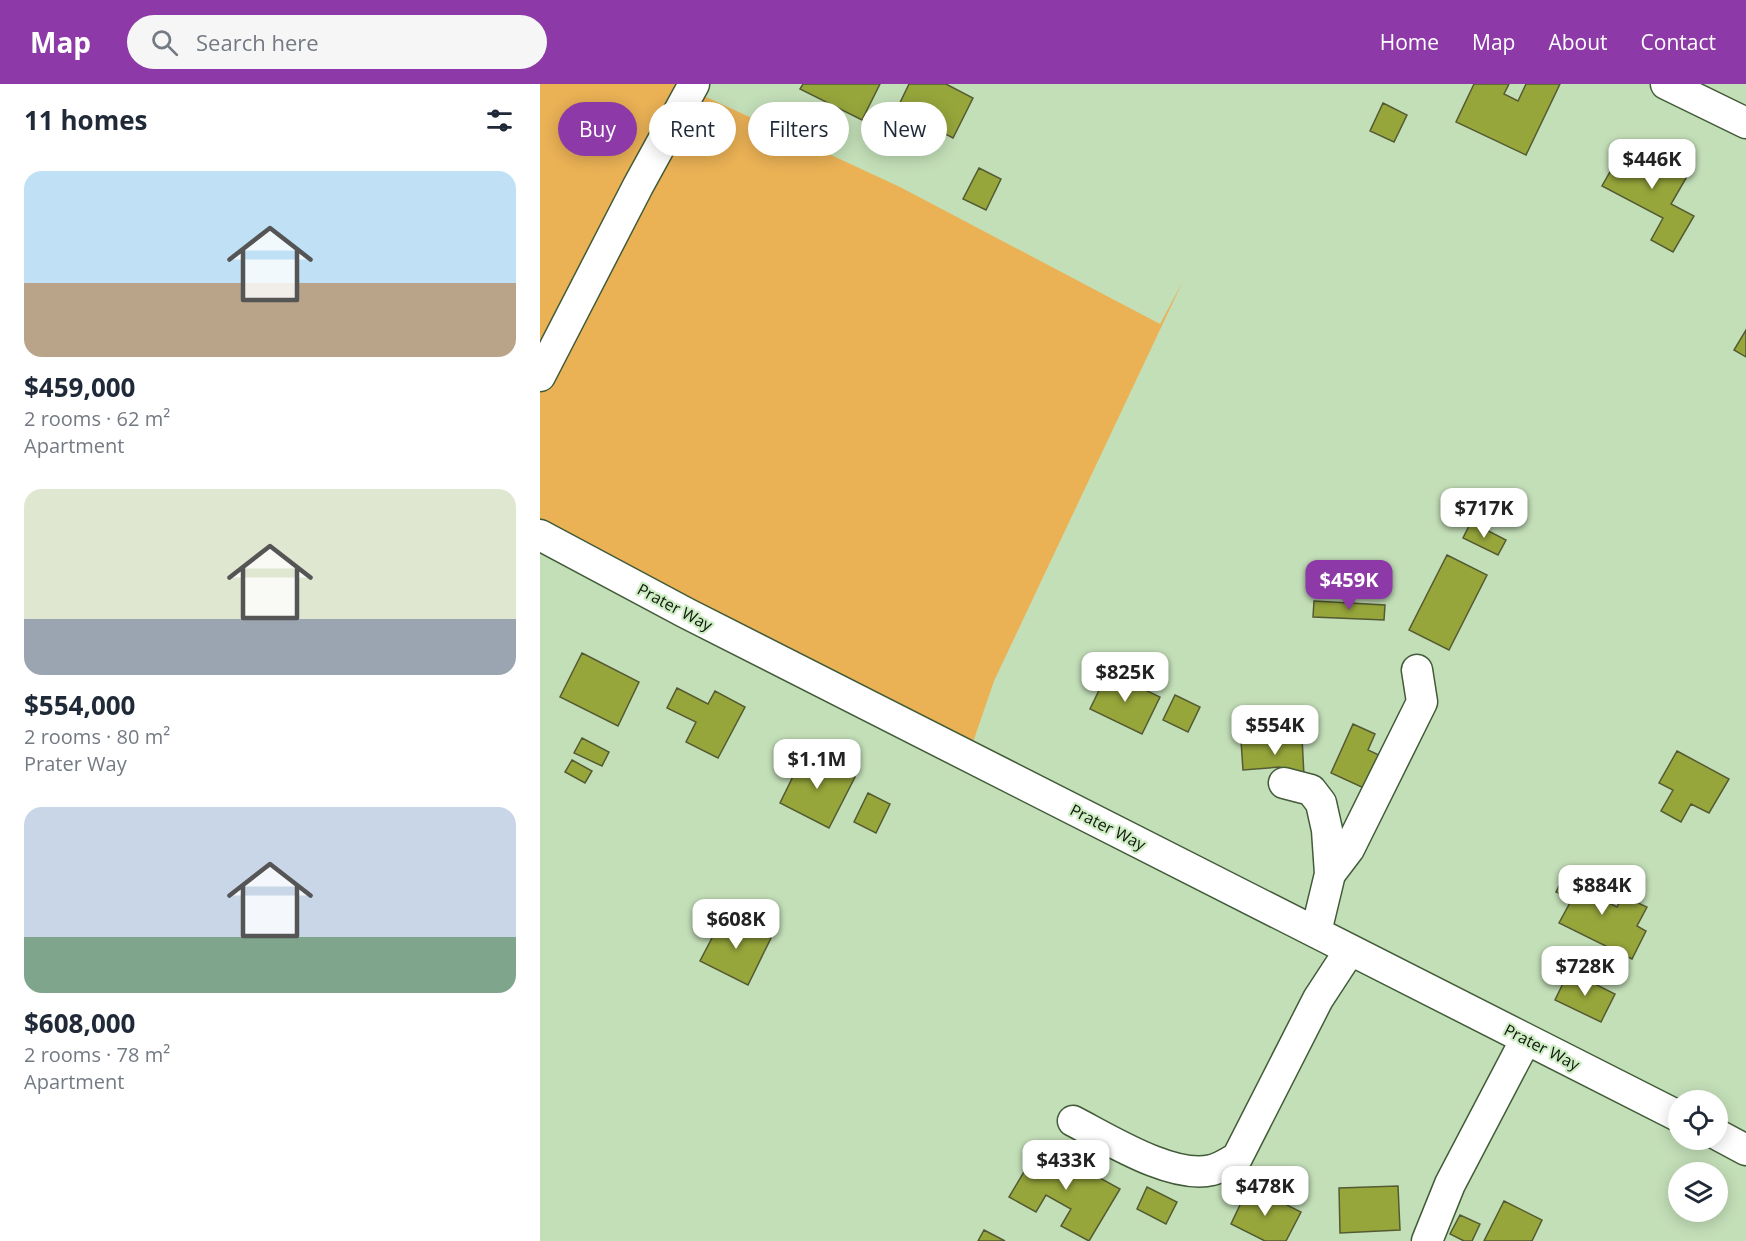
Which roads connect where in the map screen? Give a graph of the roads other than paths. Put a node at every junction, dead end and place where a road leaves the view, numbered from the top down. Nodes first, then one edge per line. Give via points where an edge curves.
1 (694, 84) edge
2 (1666, 84) edge
3 (1746, 123) edge
4 (540, 376) edge
5 (540, 536) edge
6 (1417, 670) dead end
7 (1284, 783) dead end
8 (1330, 874) junction
9 (1316, 932) junction
10 (1350, 950) junction
11 (1526, 1039) junction
12 (1668, 1111) edge
13 (1073, 1121) dead end
14 (1728, 1141) edge
15 (1746, 1150) edge
16 (1427, 1241) edge

1 - 4 street
2 - 3 street
5 - 9 street, Prater Way
6 - 8 street via 1422,702 1349,849
7 - 8 street via 1311,790 1321,803
8 - 9 street
9 - 10 street, Prater Way
10 - 11 street, Prater Way
10 - 13 street via 1318,999 1237,1158 1213,1170 1170,1168
11 - 12 street, Prater Way
11 - 16 street via 1450,1184
14 - 15 street

